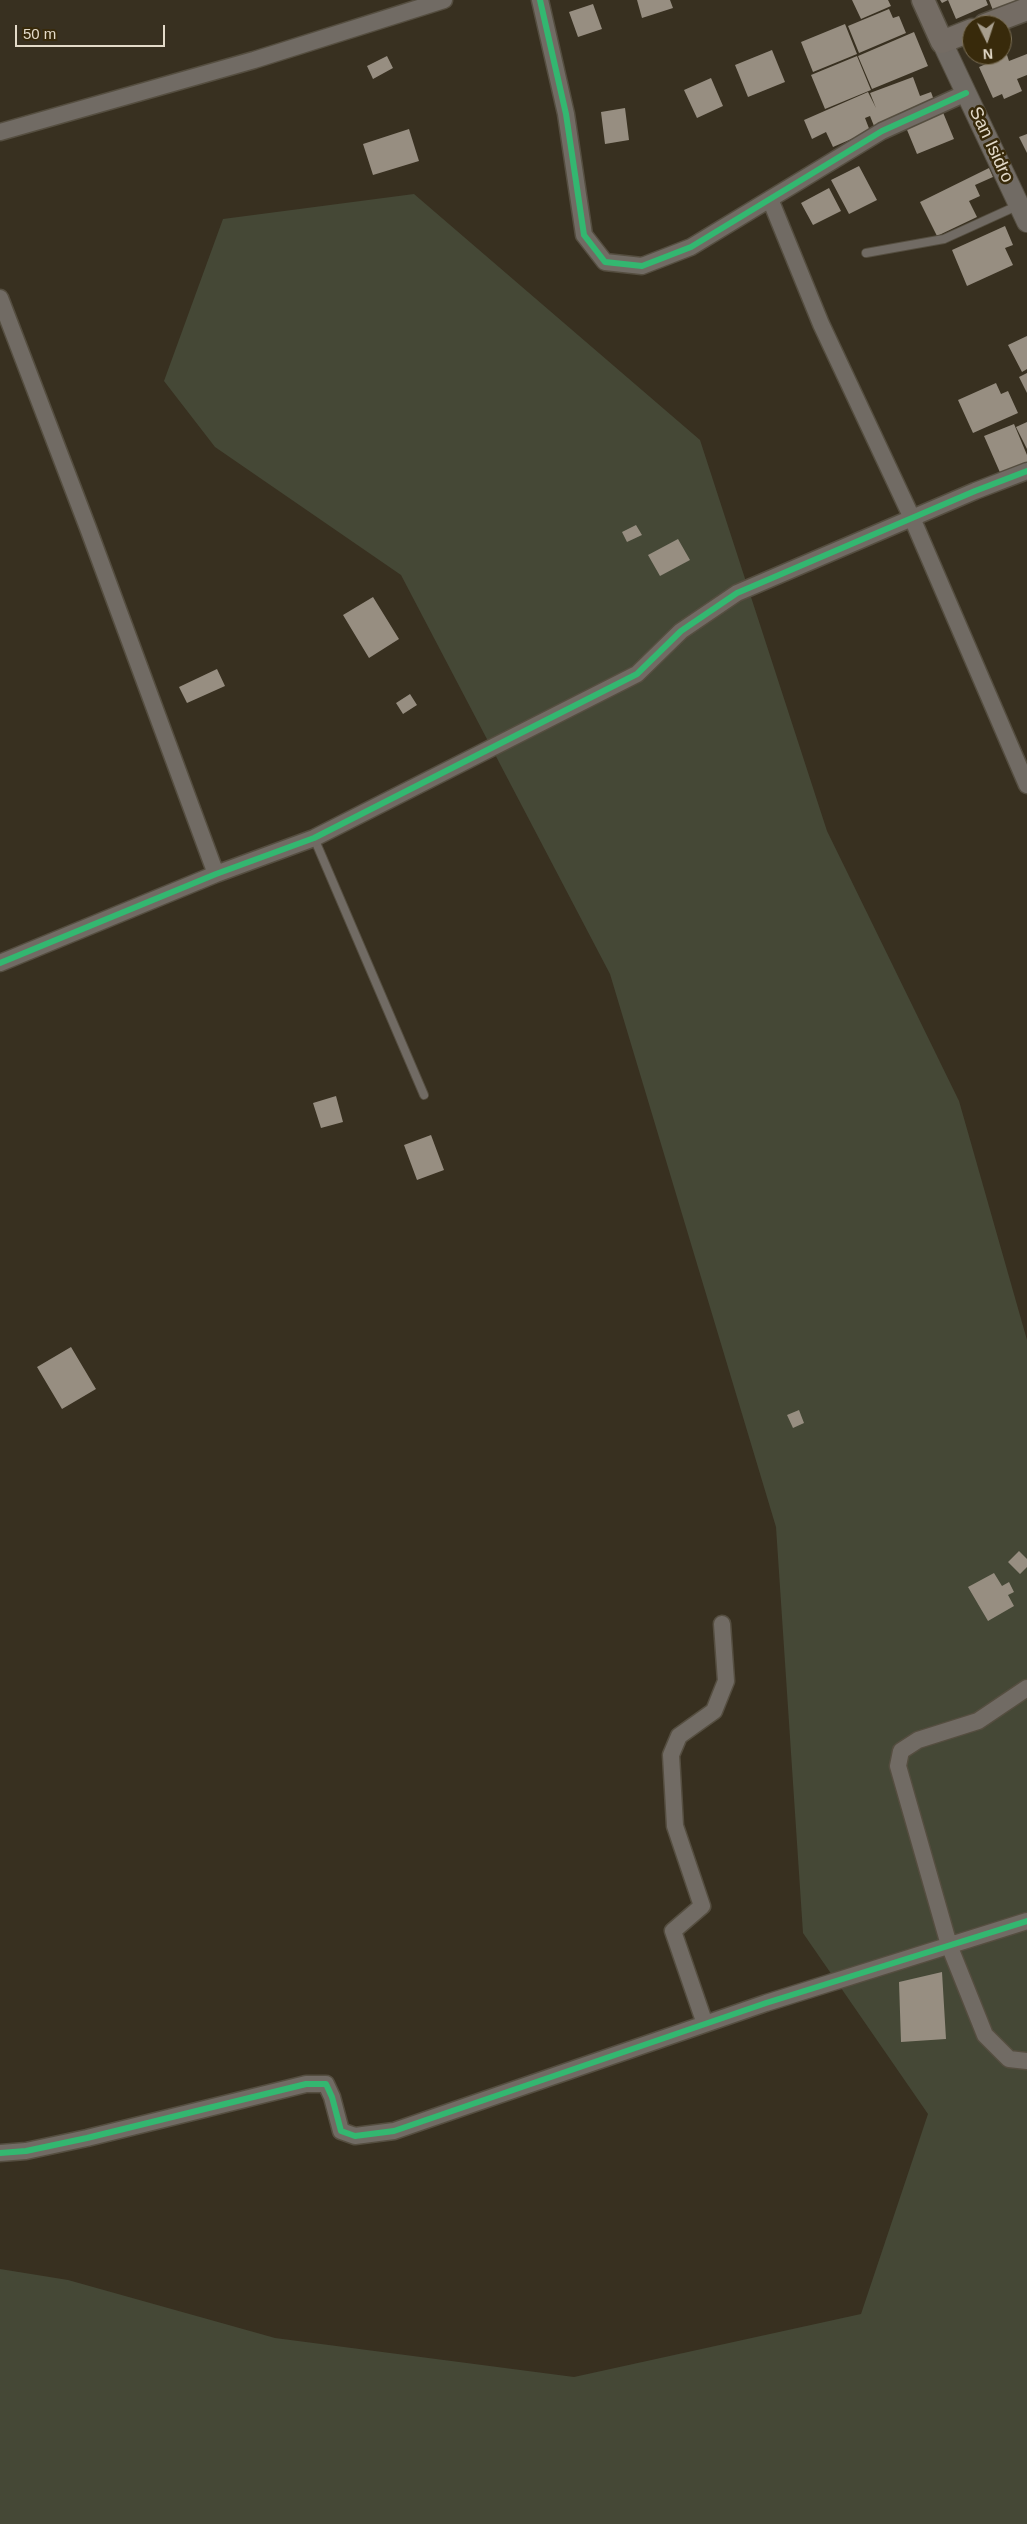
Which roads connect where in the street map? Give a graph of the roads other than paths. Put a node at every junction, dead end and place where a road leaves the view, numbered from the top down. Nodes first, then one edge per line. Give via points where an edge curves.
1 (444, 0) edge
2 (540, 0) edge
3 (922, 0) edge
4 (422, 2) edge
5 (1027, 9) edge
6 (1011, 15) edge
7 (962, 34) edge
8 (942, 42) junction
9 (966, 93) junction
10 (0, 132) edge
11 (770, 199) junction
12 (1023, 214) edge
13 (866, 254) dead end
14 (0, 298) edge
15 (1027, 471) edge
16 (912, 518) junction
17 (1027, 785) edge
18 (314, 838) junction
19 (216, 874) junction
20 (0, 963) edge
21 (424, 1095) dead end
22 (722, 1624) dead end
23 (1027, 1688) edge
24 (1027, 1921) edge
25 (949, 1946) junction
26 (706, 2024) junction
27 (1027, 2061) edge
28 (0, 2153) edge

1 - 4 street
2 - 11 street via 566,114 584,235 605,262 642,266 691,247
3 - 8 main road
4 - 10 street via 254,60
5 - 6 main road
7 - 8 main road
8 - 9 street, San Isidro
9 - 11 street via 882,132
9 - 12 street, San Isidro
11 - 16 street via 821,324
12 - 13 lane via 944,239
14 - 19 street
15 - 16 street
16 - 17 street
16 - 18 street via 737,593 681,632 637,674
18 - 19 street
18 - 21 lane
19 - 20 street
22 - 26 street via 726,1681 714,1711 679,1736 670,1755 675,1826 702,1906 673,1931
23 - 25 street via 978,1721 918,1740 901,1751 898,1766
24 - 25 street
25 - 26 street
25 - 27 street via 986,2035 1010,2059
26 - 28 street via 394,2131 356,2136 341,2131 326,2084 306,2084 88,2138

